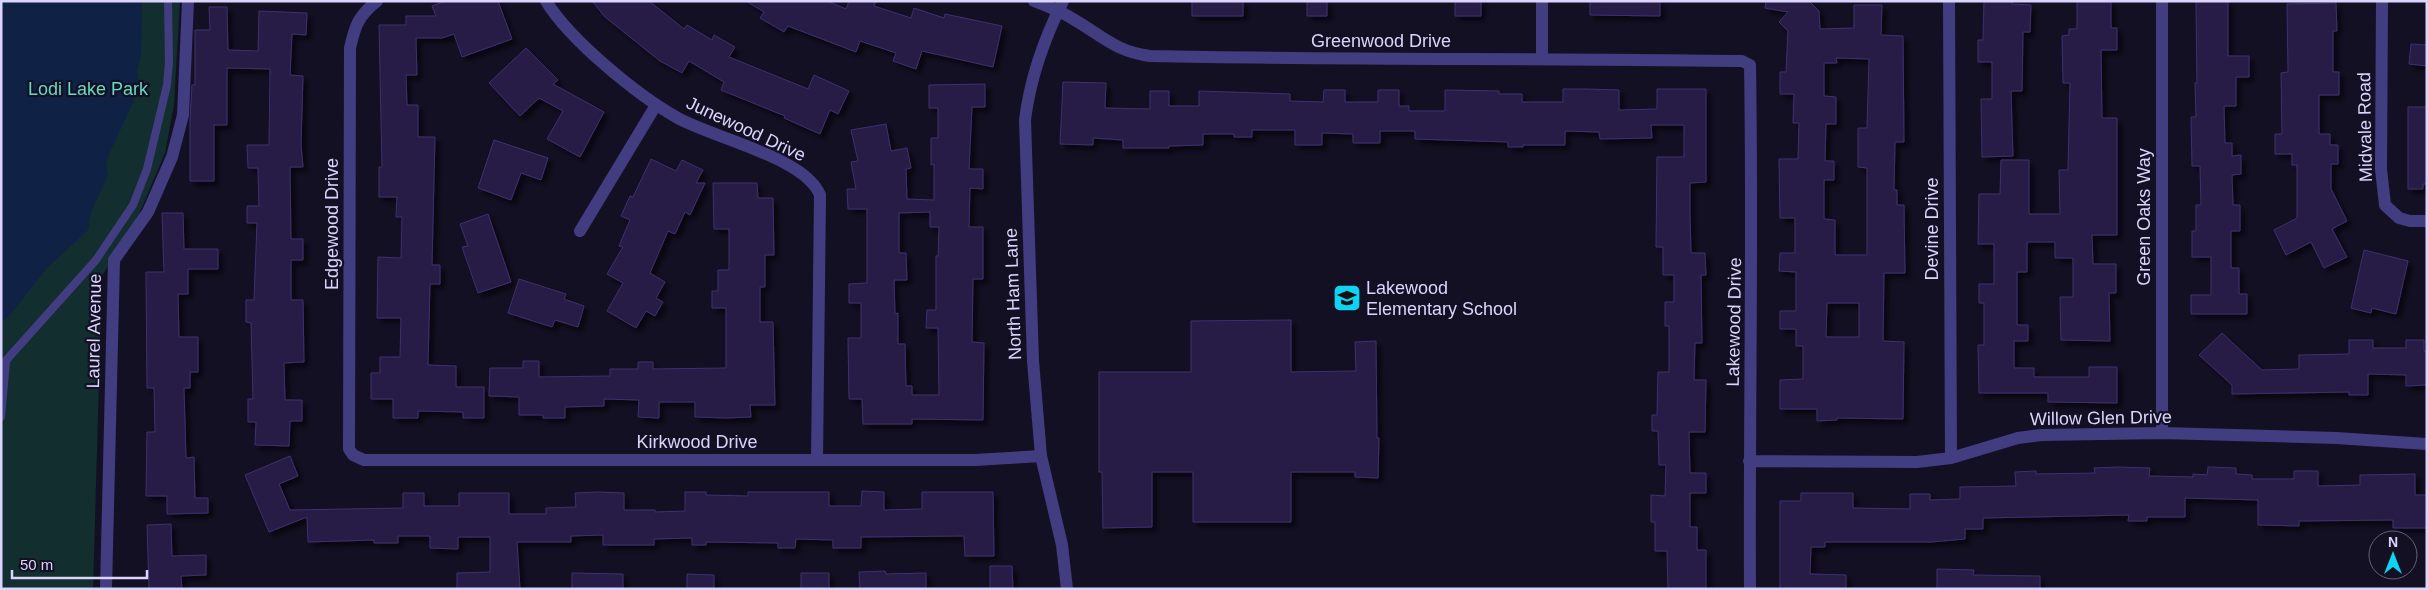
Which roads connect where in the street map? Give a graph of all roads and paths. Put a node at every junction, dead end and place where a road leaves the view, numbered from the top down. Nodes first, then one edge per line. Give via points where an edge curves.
1 (168, 1) edge
2 (377, 1) edge
3 (546, 1) edge
4 (1034, 1) edge
5 (1542, 1) edge
6 (1949, 1) edge
7 (2162, 1) edge
8 (2382, 1) edge
9 (188, 2) edge
10 (1060, 6) edge
11 (1542, 58) junction
12 (1742, 61) joint
13 (656, 104) junction
14 (2427, 221) edge
15 (580, 231) dead end
16 (4, 364) edge
17 (1, 417) edge
18 (2162, 433) junction
19 (2427, 444) edge
20 (353, 455) joint
21 (1042, 456) junction
22 (1951, 458) junction
23 (817, 460) junction
24 (1749, 461) junction
25 (106, 589) edge
26 (1067, 589) edge
27 (1750, 589) edge

1 - 16 lane via 167,85 147,169 133,205 96,260
2 - 20 street, Edgewood Drive via 356,24 350,48 349,449
3 - 13 street, Junewood Drive via 585,48
4 - 10 street, Greenwood Drive
5 - 11 street
6 - 22 street, Devine Drive
7 - 18 street, Green Oaks Way
8 - 14 street, Midvale Road via 2381,169 2386,205 2399,218
9 - 25 street, Laurel Avenue via 183,115 172,158 148,212 114,260
10 - 11 street, Greenwood Drive via 1114,47 1134,55 1315,59
10 - 21 street, North Ham Lane via 1032,80 1025,120 1032,361
11 - 12 street, Greenwood Drive
12 - 24 street, Lakewood Drive via 1750,65 1753,246
13 - 15 street
13 - 23 street, Junewood Drive via 678,118 800,171 817,187 820,195
16 - 17 lane
18 - 19 street, Willow Glen Drive
18 - 22 street, Willow Glen Drive via 2042,435 2018,438
20 - 23 street, Kirkwood Drive via 364,460
21 - 23 street, Kirkwood Drive via 975,460
21 - 26 street, North Ham Lane via 1062,545
22 - 24 street, Willow Glen Drive via 1917,462
24 - 27 street, Lakewood Drive

